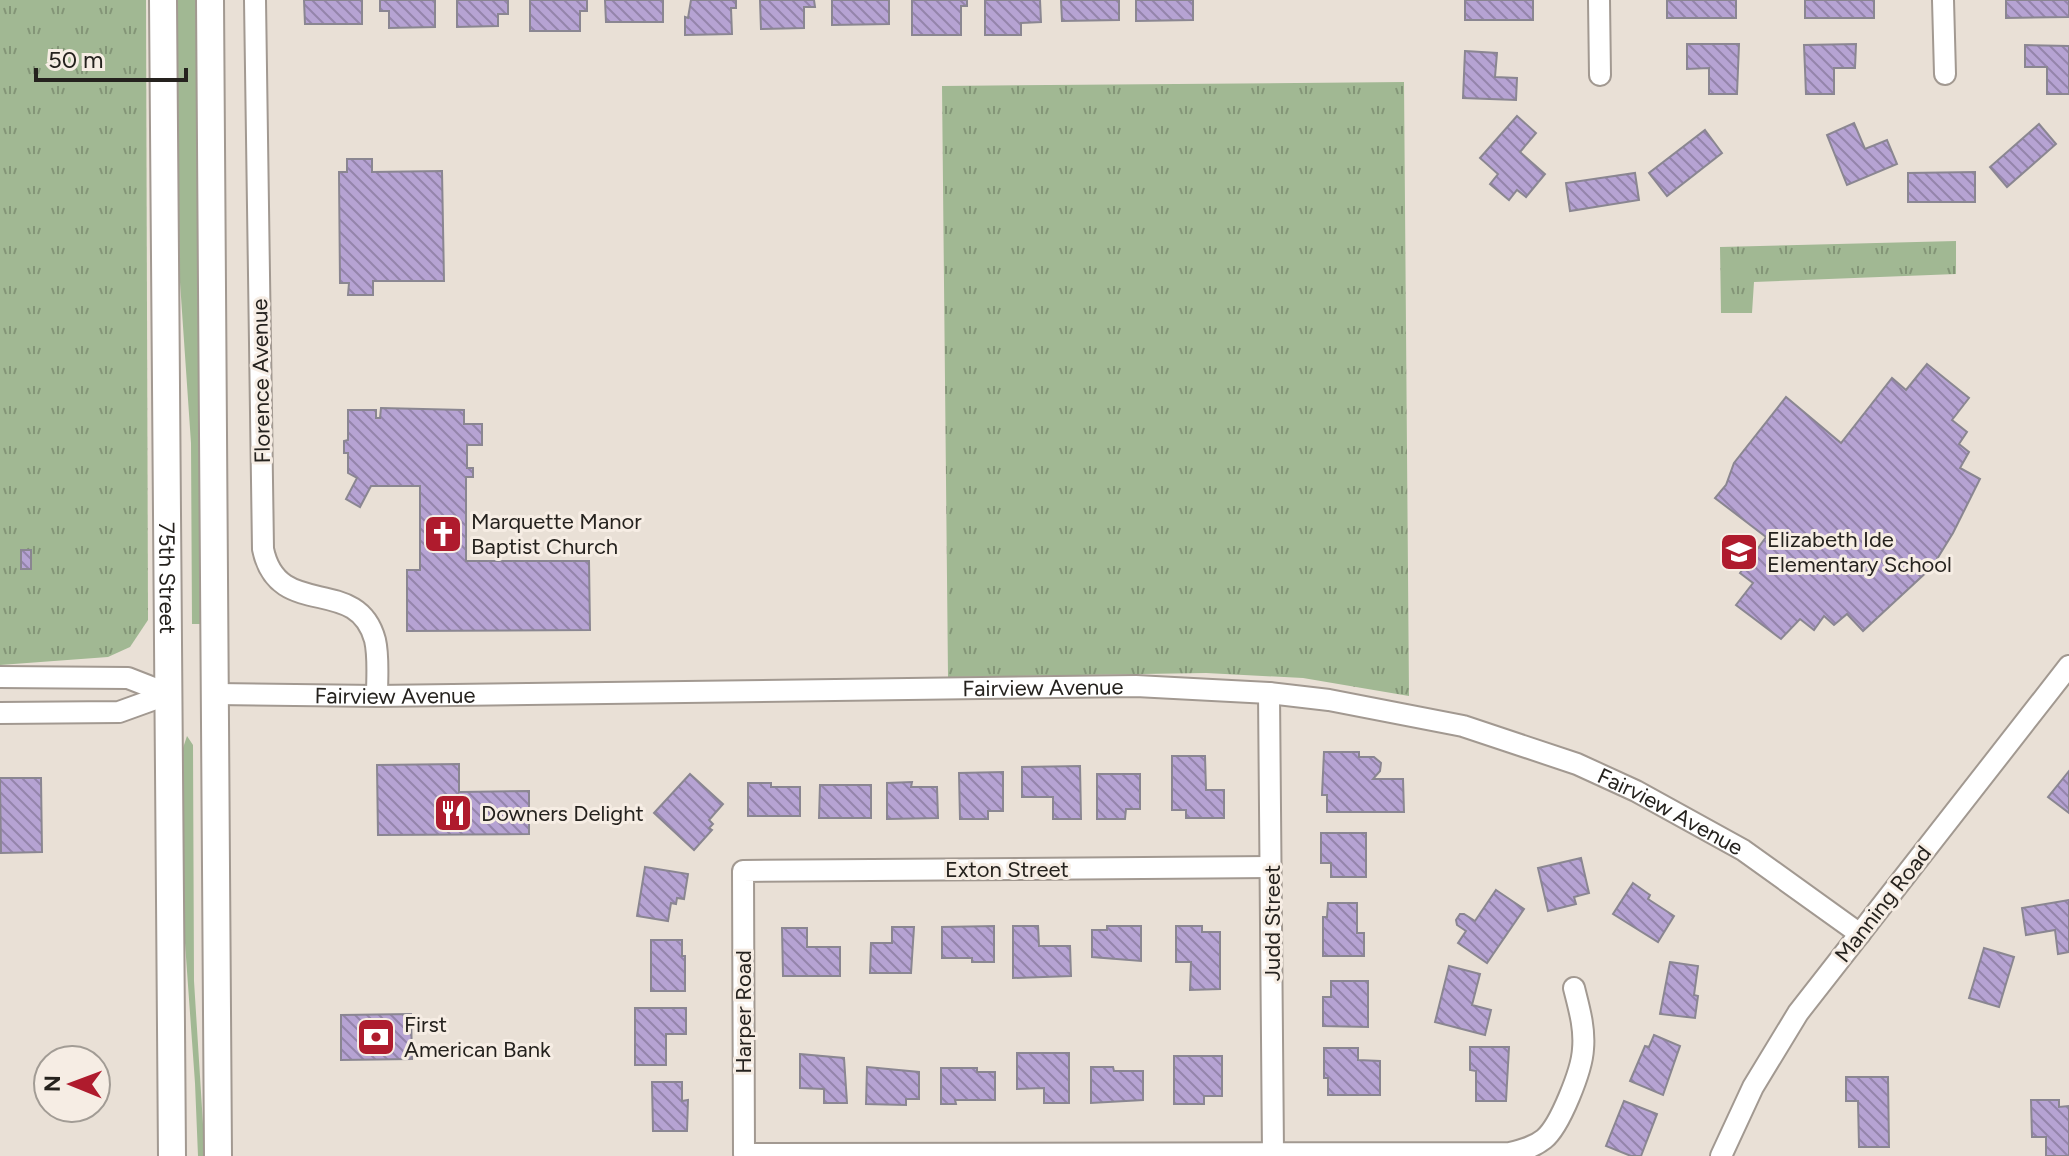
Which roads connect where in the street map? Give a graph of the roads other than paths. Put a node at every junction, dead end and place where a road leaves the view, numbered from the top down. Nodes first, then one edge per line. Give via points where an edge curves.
1 (163, 0) edge
2 (210, 0) edge
3 (255, 0) edge
4 (1599, 0) edge
5 (1943, 0) edge
6 (1945, 74) dead end
7 (1600, 75) dead end
8 (2069, 666) edge
9 (0, 677) edge
10 (1269, 693) junction
11 (169, 694) junction
12 (215, 694) junction
13 (377, 696) junction
14 (0, 713) edge
15 (1271, 867) junction
16 (743, 871) joint
17 (1860, 934) junction
18 (1574, 988) dead end
19 (1273, 1153) junction
20 (172, 1156) edge
21 (218, 1156) edge
22 (1721, 1156) edge

1 - 11 main road, 75th Street
2 - 12 main road, 75th Street
3 - 13 street, Florence Avenue via 263,549 267,565 284,585 346,603 369,625 377,654
4 - 7 street
5 - 6 street
8 - 17 street, Manning Road
9 - 11 street, Fairview Avenue via 128,678
10 - 13 street, Fairview Avenue via 1136,686
10 - 15 street, Judd Street
10 - 17 street, Fairview Avenue via 1383,708 1463,726 1577,764 1743,850
11 - 12 main road, Fairview Avenue
11 - 14 street, Fairview Avenue via 119,712
11 - 20 main road, 75th Street
12 - 13 street, Fairview Avenue
12 - 21 main road, 75th Street
15 - 16 street, Exton Street
15 - 19 street, Judd Street
16 - 19 street, Harper Road via 744,1154
17 - 22 street, Manning Road via 1798,1013 1753,1087
18 - 19 street via 1583,1052 1561,1115 1547,1137 1531,1148 1510,1153

